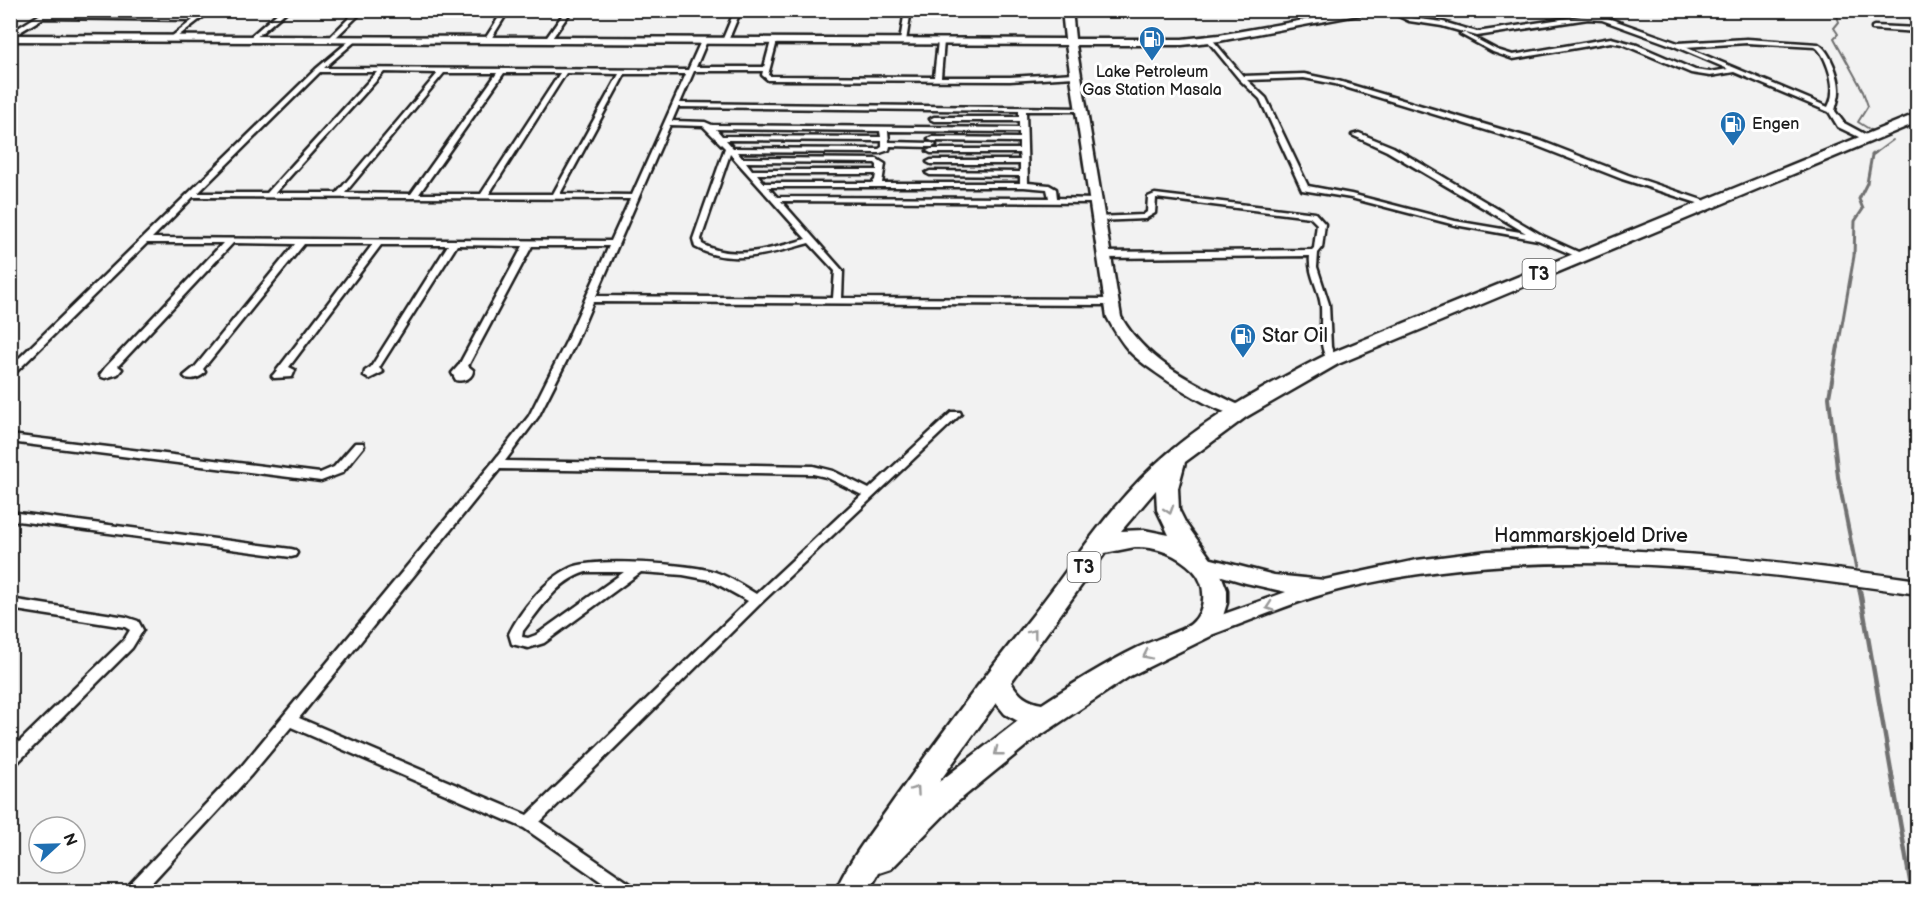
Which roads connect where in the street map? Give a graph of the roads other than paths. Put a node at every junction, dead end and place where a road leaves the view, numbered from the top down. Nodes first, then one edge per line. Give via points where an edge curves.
1 (50, 10) edge
2 (209, 10) edge
3 (285, 10) edge
4 (361, 10) edge
5 (569, 10) edge
6 (738, 10) edge
7 (908, 10) edge
8 (1067, 10) edge
9 (1380, 10) edge
10 (1389, 10) edge
11 (426, 11) edge
12 (505, 11) edge
13 (42, 16) junction
14 (200, 18) junction
15 (1874, 28) dead end
16 (1455, 29) junction
17 (1917, 30) edge
18 (10, 37) edge
19 (333, 37) junction
20 (173, 38) junction
21 (252, 38) junction
22 (356, 38) junction
23 (488, 39) junction
24 (1209, 39) junction
25 (548, 40) junction
26 (704, 41) junction
27 (725, 41) junction
28 (774, 41) junction
29 (903, 41) junction
30 (941, 41) junction
31 (1071, 42) junction
32 (1676, 45) junction
33 (766, 69) junction
34 (318, 70) junction
35 (1734, 70) junction
36 (382, 71) junction
37 (691, 71) junction
38 (442, 72) junction
39 (501, 72) junction
40 (564, 72) junction
41 (623, 72) junction
42 (1074, 75) junction
43 (1241, 78) junction
44 (938, 79) junction
45 (675, 105) junction
46 (934, 107) junction
47 (1022, 108) junction
48 (1079, 109) junction
49 (1831, 111) junction
50 (1917, 117) edge
51 (934, 119) junction
52 (1022, 119) junction
53 (668, 123) junction
54 (710, 127) junction
55 (884, 130) junction
56 (933, 130) junction
57 (1022, 130) junction
58 (1356, 135) dead end
59 (1866, 137) junction
60 (720, 138) junction
61 (1023, 140) junction
62 (886, 142) junction
63 (932, 145) junction
64 (730, 149) junction
65 (1023, 150) junction
66 (740, 160) junction
67 (931, 162) junction
68 (1023, 162) junction
69 (750, 172) junction
70 (880, 172) junction
71 (930, 173) junction
72 (1024, 174) junction
73 (876, 183) junction
74 (929, 184) junction
75 (761, 185) junction
76 (1024, 185) junction
77 (191, 195) junction
78 (269, 195) junction
79 (339, 196) junction
80 (413, 196) junction
81 (484, 196) junction
82 (555, 197) junction
83 (634, 197) junction
84 (774, 199) junction
85 (1053, 201) junction
86 (1094, 201) junction
87 (1710, 204) junction
88 (1097, 219) junction
89 (1540, 238) junction
90 (145, 240) junction
91 (810, 240) junction
92 (230, 241) junction
93 (302, 241) junction
94 (379, 242) junction
95 (454, 243) junction
96 (529, 243) junction
97 (614, 244) junction
98 (1314, 253) junction
99 (1103, 255) junction
100 (1583, 256) junction
101 (589, 299) junction
102 (837, 302) junction
103 (1110, 302) junction
104 (1331, 360) junction
105 (463, 366) dead end
106 (112, 367) dead end
107 (198, 369) dead end
108 (285, 369) dead end
109 (374, 369) dead end
110 (10, 373) edge
111 (1236, 411) junction
112 (956, 414) dead end
113 (10, 438) edge
114 (359, 446) dead end
115 (1176, 459) junction
116 (497, 465) junction
117 (869, 494) junction
118 (10, 516) edge
119 (1100, 546) junction
120 (291, 553) dead end
121 (1200, 560) junction
122 (637, 569) junction
123 (1345, 581) junction
124 (1917, 587) edge
125 (757, 600) junction
126 (10, 604) edge
127 (1200, 631) junction
128 (997, 680) junction
129 (1044, 716) junction
130 (289, 720) junction
131 (10, 761) edge
132 (529, 824) junction
133 (132, 891) edge
134 (630, 891) edge

1 - 13 street
2 - 14 street
3 - 21 street
4 - 19 street
5 - 25 street
6 - 27 street
7 - 29 street
8 - 31 street
9 - 24 street
10 - 16 street via 1412,20
11 - 12 street
12 - 23 street
13 - 14 street
13 - 18 street
14 - 20 street
15 - 17 street
16 - 32 street via 1487,34 1596,17
16 - 35 street via 1482,46 1513,57 1611,40 1701,73
18 - 20 street
19 - 21 street
19 - 22 street
20 - 21 street
22 - 23 street
22 - 34 street
23 - 25 street
24 - 31 street
24 - 43 street
25 - 26 street
26 - 27 street
26 - 37 street
27 - 28 street
28 - 29 street
28 - 33 street
29 - 30 street
30 - 31 street
30 - 44 street
31 - 42 street
32 - 35 street
32 - 49 street via 1747,41 1816,45 1822,48 1835,77
33 - 37 street
33 - 44 street via 766,77 773,78
34 - 36 street
34 - 77 street
35 - 49 street
36 - 38 street
36 - 78 street
37 - 41 street
37 - 45 street
38 - 39 street
38 - 79 street
39 - 40 street
39 - 80 street
40 - 41 street
40 - 81 street
41 - 82 street
42 - 44 street
42 - 48 street
43 - 87 street via 1304,76 1336,82 1538,143
43 - 89 street via 1263,98 1305,188 1455,223
45 - 46 street
45 - 53 street
46 - 47 street
46 - 51 street
47 - 48 street
47 - 52 street
48 - 86 street
49 - 59 street via 1841,125
50 - 59 highway, T3
51 - 52 street
51 - 56 street
52 - 57 street
53 - 54 street
53 - 83 street
54 - 55 street
54 - 60 street
55 - 56 street
55 - 62 street
56 - 57 street
56 - 63 street
57 - 61 street
58 - 89 street via 1390,150
59 - 87 highway, T3
60 - 62 street
60 - 64 street
61 - 63 street
61 - 65 street
62 - 63 street
62 - 64 street via 885,149 878,151
63 - 65 street
63 - 67 street
64 - 66 street
64 - 91 street via 697,238 698,245 713,252 747,253
65 - 68 street
66 - 69 street
66 - 70 street via 874,160 881,163
67 - 68 street
67 - 71 street
68 - 72 street
69 - 70 street
69 - 75 street
70 - 73 street
71 - 72 street
71 - 74 street
72 - 76 street
73 - 74 street
73 - 75 street
74 - 76 street
75 - 84 street
76 - 85 street via 1049,187
77 - 78 street
77 - 90 street
78 - 79 street
79 - 80 street
80 - 81 street
81 - 82 street
82 - 83 street
83 - 97 street
84 - 85 street
84 - 91 street
85 - 86 street
86 - 88 street
87 - 100 highway, T3
88 - 98 street via 1145,217 1151,213 1155,196 1304,212 1321,224
88 - 99 street
89 - 100 street
90 - 92 street
90 - 110 street
91 - 102 street via 839,271
92 - 93 street
92 - 106 street
93 - 94 street
93 - 107 street
94 - 95 street
94 - 108 street
95 - 96 street
95 - 109 street
96 - 97 street
96 - 105 street
97 - 101 street
98 - 99 street
98 - 104 street via 1313,267 1325,304 1326,347
99 - 103 street
100 - 104 highway, T3
101 - 102 street
101 - 116 street via 545,397
102 - 103 street
103 - 111 street via 1120,331 1136,350 1159,369
104 - 111 highway, T3
111 - 115 highway, T3
112 - 117 street
113 - 114 street via 321,477 338,470
115 - 119 highway, T3 via 1136,498
115 -> 121 highway via 1166,482 1165,497 1174,524
116 - 117 street via 813,470
116 - 130 street
117 - 125 street
118 - 120 street
119 - 121 highway, T3 via 1124,539 1147,539 1173,544
128 -> 119 highway, T3
121 - 123 street via 1263,582 1302,586
121 - 127 highway via 1212,576 1216,596
122 - 122 street via 575,569 565,575 519,627 516,640 522,644 540,639
122 - 125 street via 711,576
123 - 124 street, Hammarskjoeld Drive via 1440,563 1520,555 1604,554 1782,567
123 -> 127 street, Hammarskjoeld Drive
125 - 132 street
126 - 131 street via 126,622 137,630 128,644
127 -> 129 highway, T3 via 1124,667
128 - 129 highway via 1013,707
129 -> 128 highway, T3 via 946,793 850,891 918,788
130 - 132 street
130 - 133 street
132 - 134 street

